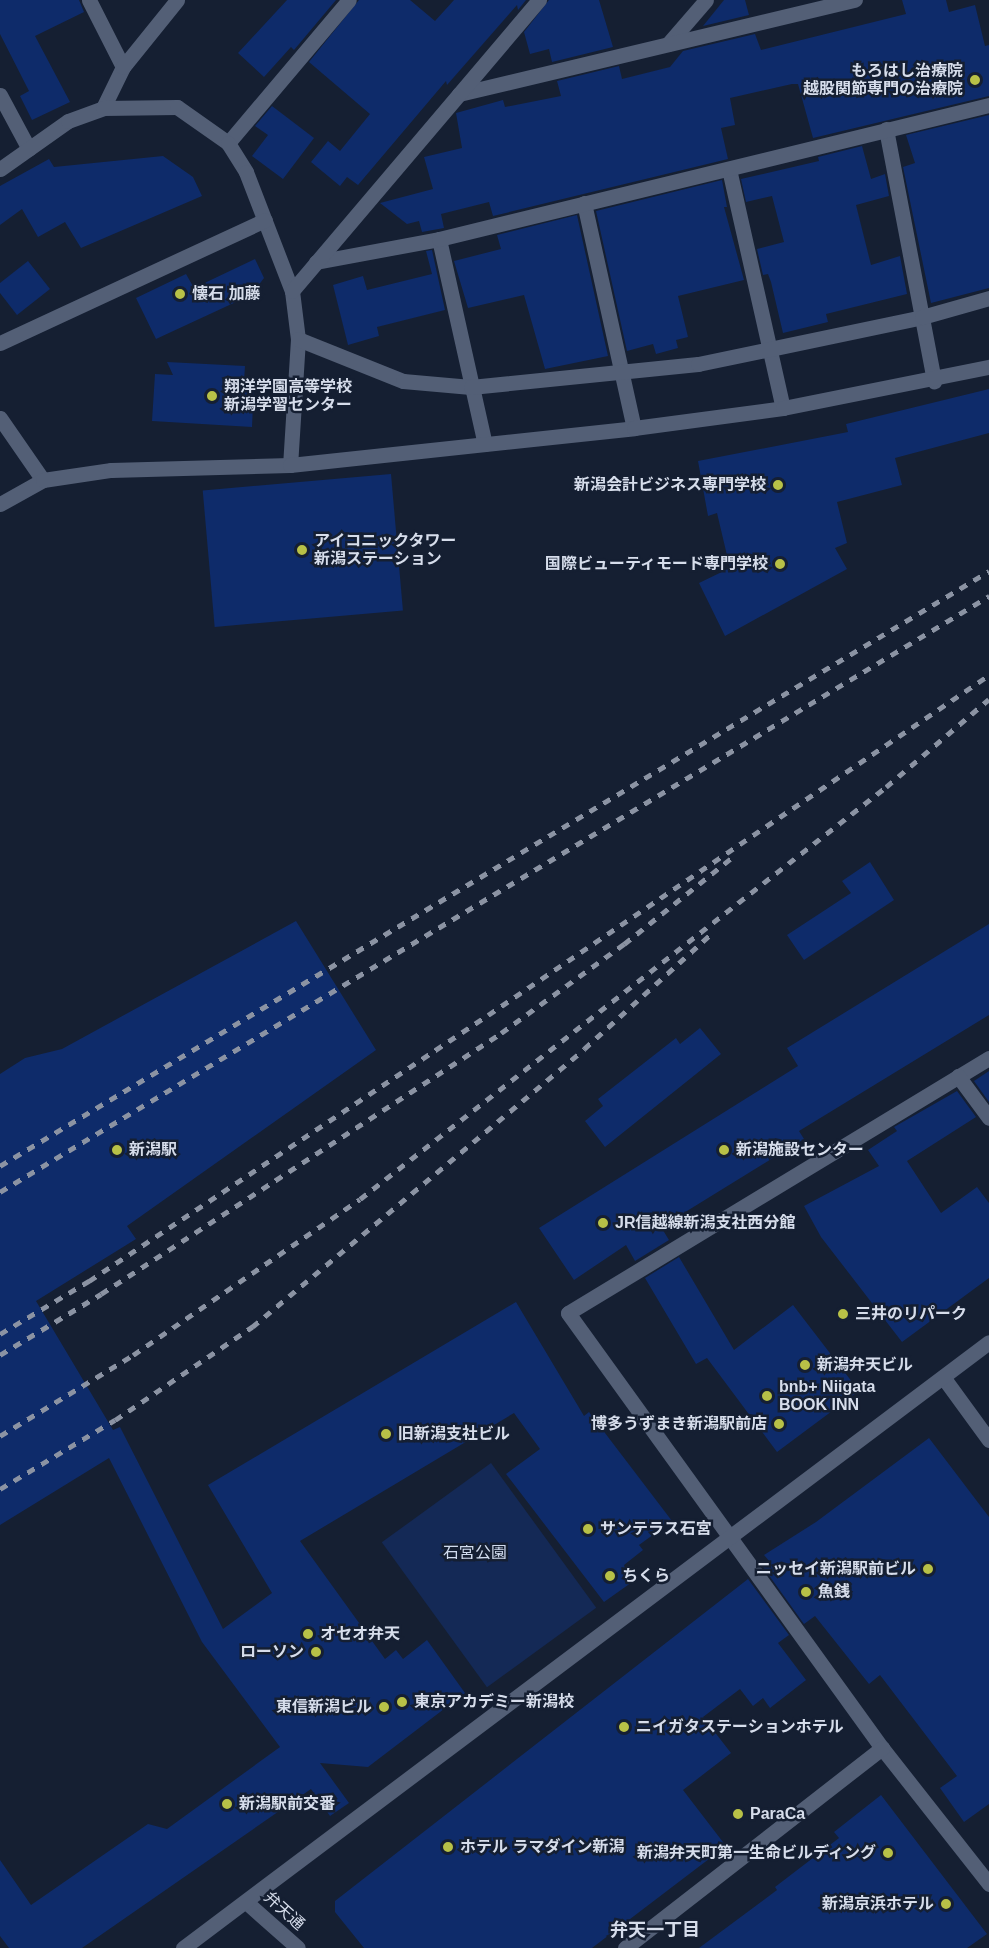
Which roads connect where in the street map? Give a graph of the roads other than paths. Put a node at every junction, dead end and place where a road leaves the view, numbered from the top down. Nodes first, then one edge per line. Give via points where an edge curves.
1 (89, 0) edge
2 (177, 0) edge
3 (349, 0) edge
4 (539, 0) edge
5 (706, 0) edge
6 (855, 0) edge
7 (668, 44) junction
8 (123, 67) junction
9 (459, 94) junction
10 (0, 95) edge
11 (989, 105) edge
12 (103, 108) junction
13 (886, 129) junction
14 (228, 143) junction
15 (29, 149) junction
16 (0, 169) edge
17 (729, 169) junction
18 (584, 203) junction
19 (265, 220) junction
20 (439, 239) junction
21 (316, 262) junction
22 (292, 291) junction
23 (989, 298) edge
24 (922, 317) junction
25 (298, 339) junction
26 (0, 343) edge
27 (772, 350) junction
28 (989, 367) edge
29 (621, 371) junction
30 (934, 381) junction
31 (471, 387) junction
32 (783, 408) junction
33 (0, 418) edge
34 (634, 428) junction
35 (485, 444) junction
36 (290, 465) junction
37 (43, 480) junction
38 (0, 504) edge
39 (989, 1058) edge
40 (958, 1076) junction
41 (989, 1118) edge
42 (989, 1342) edge
43 (943, 1377) junction
44 (989, 1440) edge
45 (730, 1536) junction
46 (882, 1748) junction
47 (989, 1884) edge
48 (246, 1902) junction
49 (183, 1948) edge
50 (298, 1948) edge
51 (625, 1948) edge

1 - 8 street
2 - 8 street
3 - 14 street
4 - 9 street
5 - 7 street
6 - 7 street
7 - 9 street
8 - 12 street
9 - 21 street
10 - 15 street
11 - 13 street
12 - 14 street via 177,107
12 - 15 street via 68,121
13 - 17 street
13 - 24 street
14 - 19 street via 246,172
15 - 16 street
17 - 18 street
17 - 27 street
18 - 20 street
18 - 29 street
19 - 22 street
19 - 26 street
20 - 21 street
20 - 31 street
21 - 22 street
22 - 25 street
23 - 24 street
24 - 27 street
24 - 30 street
25 - 31 street via 403,381
25 - 36 street
27 - 29 street via 698,364
27 - 32 street
28 - 30 street
29 - 31 street
29 - 34 street
30 - 32 street
31 - 35 street
32 - 34 street
33 - 37 street
34 - 35 street
35 - 36 street
36 - 37 street via 111,470
37 - 38 street
39 - 40 street
40 - 41 street
40 - 45 street via 568,1313
42 - 43 street
43 - 44 street
43 - 45 street
45 - 46 street
45 - 48 street
46 - 47 street
46 - 51 street
48 - 49 street
48 - 50 street, 弁天通

